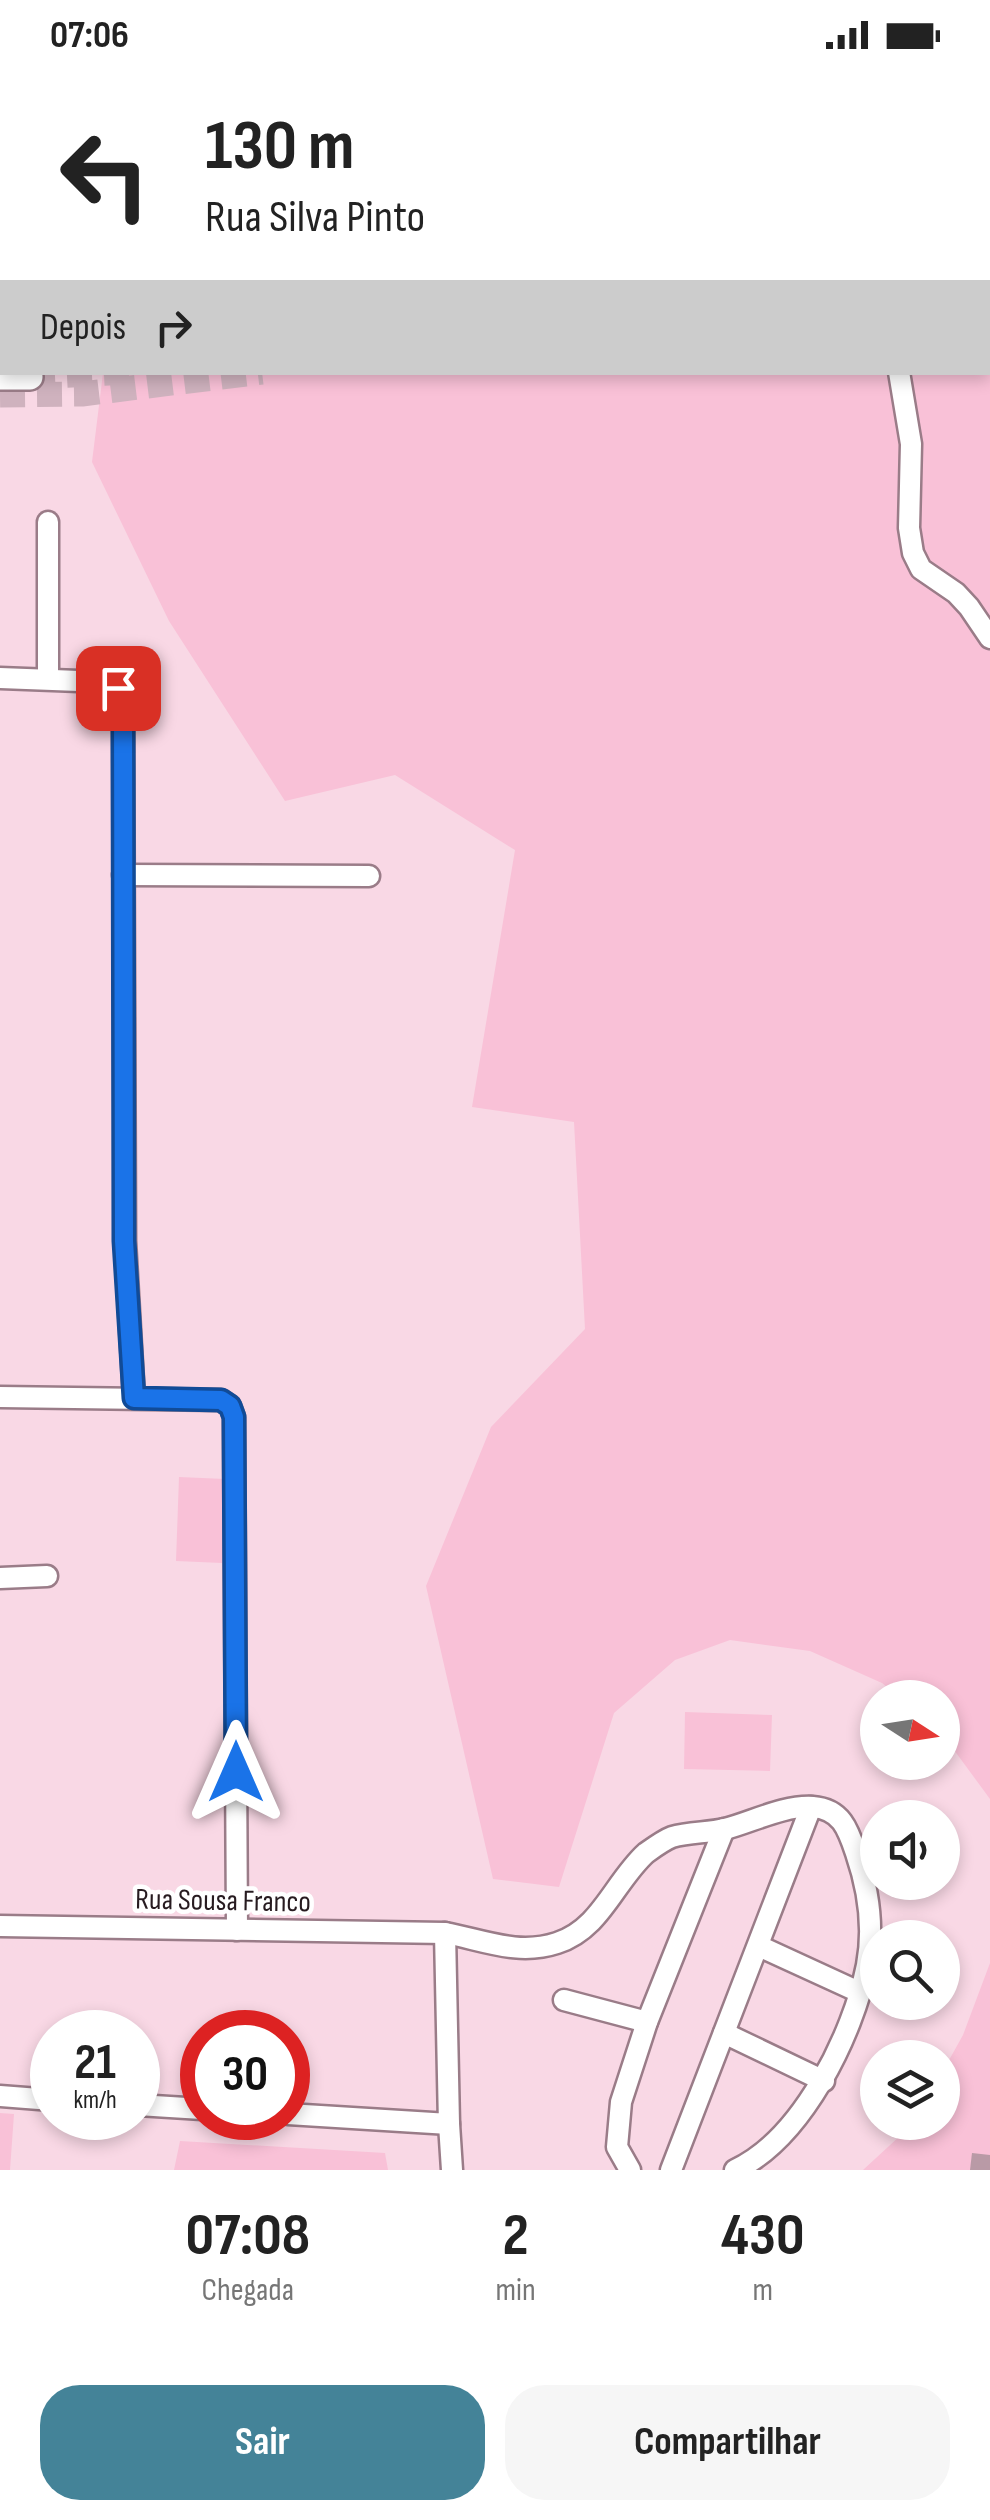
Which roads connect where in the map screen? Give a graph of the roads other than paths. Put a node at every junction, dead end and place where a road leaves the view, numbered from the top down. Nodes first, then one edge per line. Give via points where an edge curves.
1 (900, 375) edge
2 (0, 376) edge
3 (30, 377) dead end
4 (48, 522) dead end
5 (990, 638) edge
6 (0, 678) edge
7 (48, 679) junction
8 (123, 875) junction
9 (369, 876) dead end
10 (0, 1397) edge
11 (134, 1398) junction
12 (48, 1576) dead end
13 (0, 1578) edge
14 (811, 1806) junction
15 (724, 1829) junction
16 (0, 1926) edge
17 (237, 1930) junction
18 (445, 1933) junction
19 (758, 1946) junction
20 (859, 1992) junction
21 (564, 2000) dead end
22 (647, 2022) junction
23 (724, 2033) junction
24 (824, 2080) junction
25 (0, 2096) edge
26 (30, 2098) edge
27 (310, 2115) edge
28 (448, 2124) junction
29 (617, 2146) junction
30 (452, 2170) edge
31 (614, 2170) edge
32 (630, 2170) edge
33 (671, 2170) edge
34 (735, 2170) edge

1 - 5 street via 911,444 913,553 921,569 969,607
2 - 3 main road
4 - 7 street
6 - 7 street
7 - 8 street via 106,682 123,701
8 - 9 street
8 - 11 street via 124,1241
10 - 11 street
11 - 17 street via 221,1400 234,1417
12 - 13 street
14 - 15 street, Rua Sousa Franco
14 - 19 street
14 - 20 street via 832,1811 846,1824 861,1868 870,1912
15 - 18 street, Rua Sousa Franco via 670,1838 646,1854 588,1927 559,1943 500,1947
15 - 22 street
16 - 17 street, Rua Sousa Franco
17 - 18 street, Rua Sousa Franco
18 - 28 street
19 - 20 street
19 - 23 street
20 - 24 street
21 - 22 street
22 - 29 street via 622,2102
23 - 24 street
23 - 33 street
24 - 34 street via 796,2121
25 - 26 street
27 - 28 street
28 - 30 street
29 - 31 street
29 - 32 street

